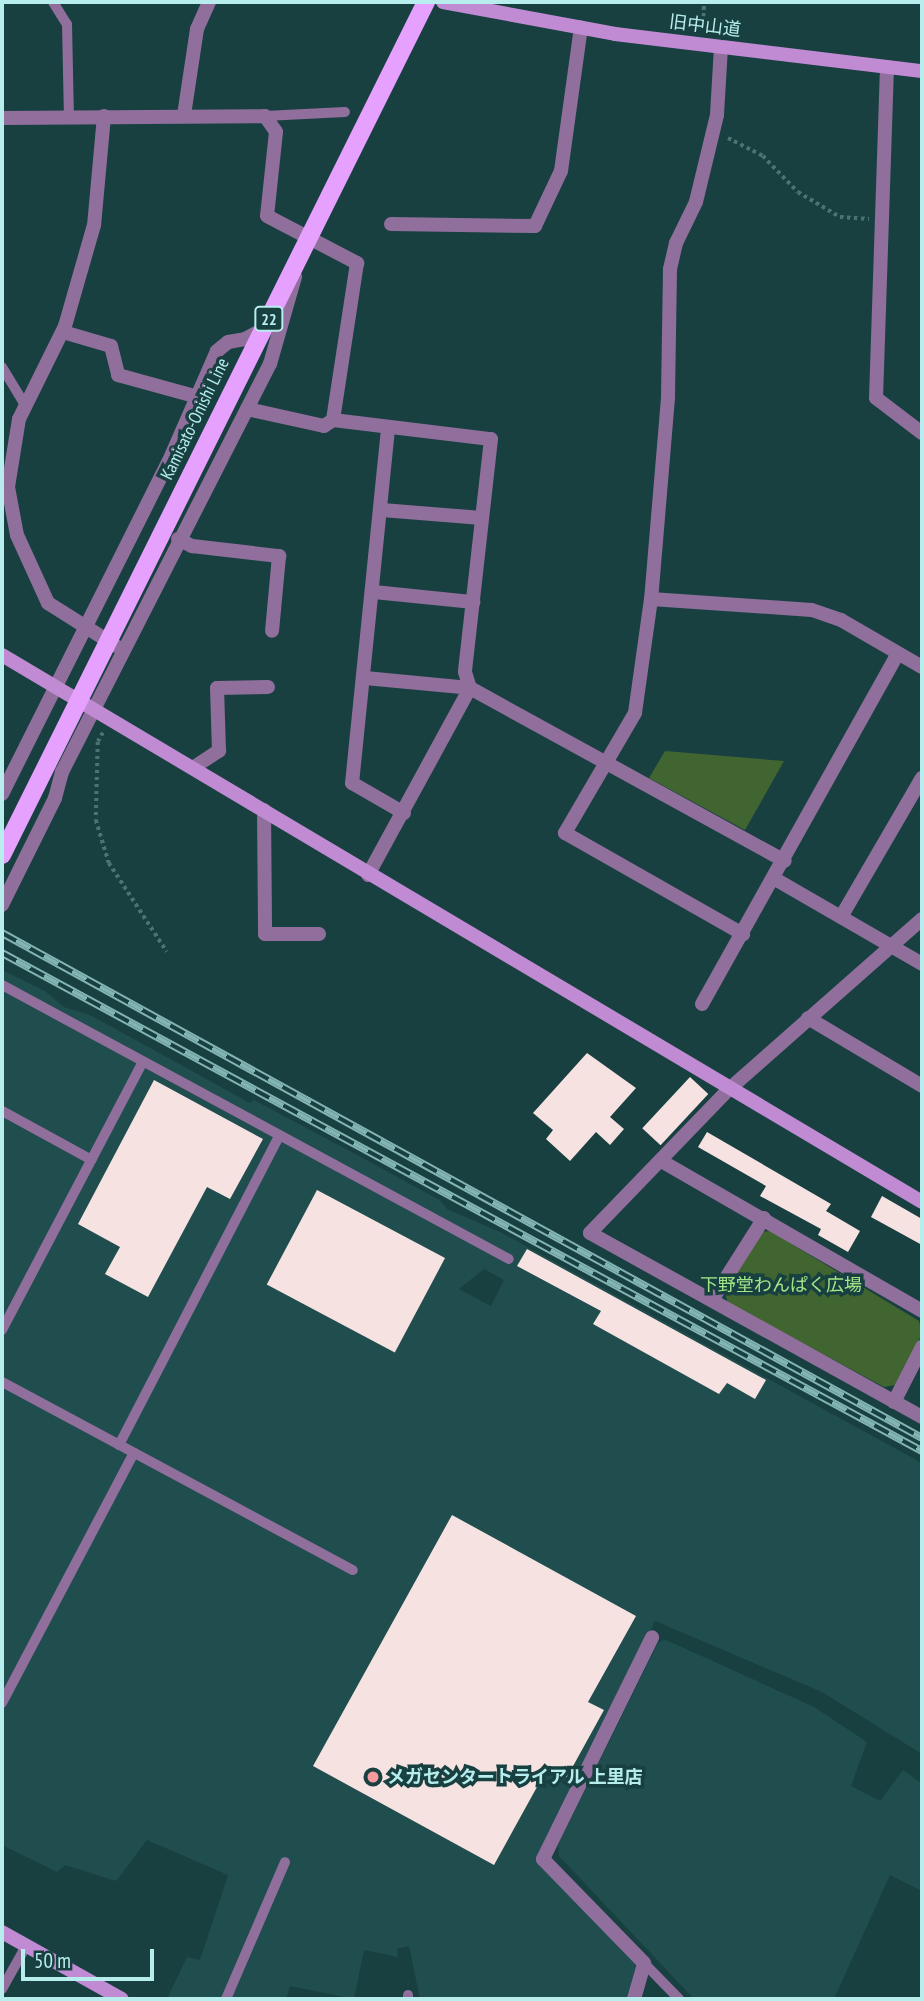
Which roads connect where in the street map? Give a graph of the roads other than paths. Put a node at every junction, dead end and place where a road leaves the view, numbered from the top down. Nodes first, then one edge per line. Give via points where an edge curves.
1 (53, 2) edge
2 (209, 2) edge
3 (426, 2) edge
4 (443, 2) edge
5 (580, 27) junction
6 (721, 47) junction
7 (887, 67) junction
8 (922, 71) edge
9 (345, 112) dead end
10 (184, 115) junction
11 (104, 116) junction
12 (265, 116) junction
13 (69, 117) junction
14 (2, 118) edge
15 (391, 224) dead end
16 (309, 237) junction
17 (299, 258) junction
18 (264, 329) junction
19 (63, 332) junction
20 (2, 367) edge
21 (198, 397) junction
22 (26, 405) junction
23 (247, 409) junction
24 (333, 420) junction
25 (388, 429) junction
26 (922, 433) edge
27 (382, 510) junction
28 (482, 518) junction
29 (17, 535) junction
30 (2, 536) edge
31 (178, 539) junction
32 (374, 592) junction
33 (651, 599) junction
34 (473, 602) junction
35 (84, 629) junction
36 (272, 631) dead end
37 (124, 650) junction
38 (2, 654) edge
39 (898, 654) junction
40 (922, 667) edge
41 (365, 678) junction
42 (54, 686) junction
43 (268, 687) dead end
44 (470, 688) junction
45 (95, 710) junction
46 (603, 764) junction
47 (194, 767) junction
48 (922, 778) edge
49 (2, 794) edge
50 (264, 810) junction
51 (404, 813) junction
52 (2, 855) edge
53 (785, 861) junction
54 (368, 875) junction
55 (775, 879) junction
56 (2, 905) edge
57 (841, 917) junction
58 (922, 919) edge
59 (319, 934) dead end
60 (743, 934) junction
61 (891, 946) junction
62 (922, 964) edge
63 (2, 985) edge
64 (702, 1004) dead end
65 (808, 1018) junction
66 (144, 1062) junction
67 (922, 1086) edge
68 (729, 1089) junction
69 (2, 1111) edge
70 (280, 1135) junction
71 (92, 1160) junction
72 (663, 1162) junction
73 (922, 1202) edge
74 (764, 1218) junction
75 (509, 1259) dead end
76 (712, 1300) junction
77 (922, 1311) edge
78 (2, 1330) edge
79 (922, 1347) edge
80 (2, 1382) edge
81 (894, 1402) junction
82 (922, 1417) edge
83 (118, 1445) junction
84 (134, 1453) junction
85 (353, 1570) dead end
86 (652, 1637) dead end
87 (2, 1703) edge
88 (285, 1862) dead end
89 (2, 1932) edge
90 (26, 1946) junction
91 (644, 1963) junction
92 (2, 1989) edge
93 (122, 1999) edge
94 (226, 1999) edge
95 (634, 1999) edge
96 (679, 1999) edge

1 - 13 lane via 67,24
2 - 10 street via 197,29
3 - 16 main road, Kamisato-Onishi Line / 22
4 - 5 street, 旧中山道
5 - 6 street, 旧中山道
5 - 15 street via 561,171 535,226
6 - 7 street, 旧中山道
6 - 33 street via 713,131 696,202 676,243 670,270 668,398
7 - 8 street, 旧中山道
7 - 26 street via 876,398
9 - 12 lane
10 - 11 street
10 - 12 street
11 - 13 street
11 - 19 street via 100,196
12 - 16 street via 276,132 267,216
13 - 14 street
16 - 17 main road, Kamisato-Onishi Line / 22
16 - 24 street via 357,263
17 - 18 main road, Kamisato-Onishi Line / 22
17 - 23 street via 280,338
18 - 21 street via 221,345
18 - 52 main road, Kamisato-Onishi Line / 22
19 - 21 street via 111,346 118,374
19 - 22 street
20 - 22 lane
21 - 35 street
22 - 29 street via 11,449 8,487
23 - 24 street via 324,426
23 - 31 street
24 - 25 street
25 - 27 street
25 - 28 street via 491,439
27 - 28 street
27 - 32 street
28 - 34 street
29 - 30 street
29 - 35 street via 48,603
31 - 36 street via 192,546 279,556
31 - 37 street
32 - 34 street
32 - 41 street
33 - 39 street via 812,610 841,620
33 - 46 street via 635,713
34 - 44 street via 465,671
35 - 37 street
35 - 42 street
37 - 45 street
38 - 42 street
39 - 40 street
39 - 53 street
41 - 44 street
41 - 51 street via 352,783
42 - 45 street
42 - 49 street
43 - 47 street via 217,688 219,751
44 - 46 street
44 - 51 street
45 - 47 street
45 - 56 street
46 - 53 street
46 - 60 street via 565,832
47 - 50 street
48 - 57 street
50 - 54 street
50 - 59 street via 265,934
51 - 54 street
53 - 55 street
54 - 68 street
55 - 57 street
55 - 60 street
57 - 61 street
58 - 61 street
60 - 64 street
61 - 62 street
61 - 65 street
63 - 66 lane
65 - 67 street
65 - 68 street
66 - 70 lane
66 - 71 lane
68 - 72 street
68 - 73 street
69 - 71 lane
70 - 75 lane
70 - 83 lane
71 - 78 lane
72 - 74 street
72 - 76 street via 590,1233
74 - 76 street
74 - 77 street
76 - 81 street
79 - 81 street
80 - 83 lane
81 - 82 street
83 - 84 lane
84 - 85 lane
84 - 87 lane
86 - 91 street via 543,1860
88 - 94 lane
89 - 90 street
90 - 92 lane
90 - 93 street
91 - 95 street
91 - 96 lane

